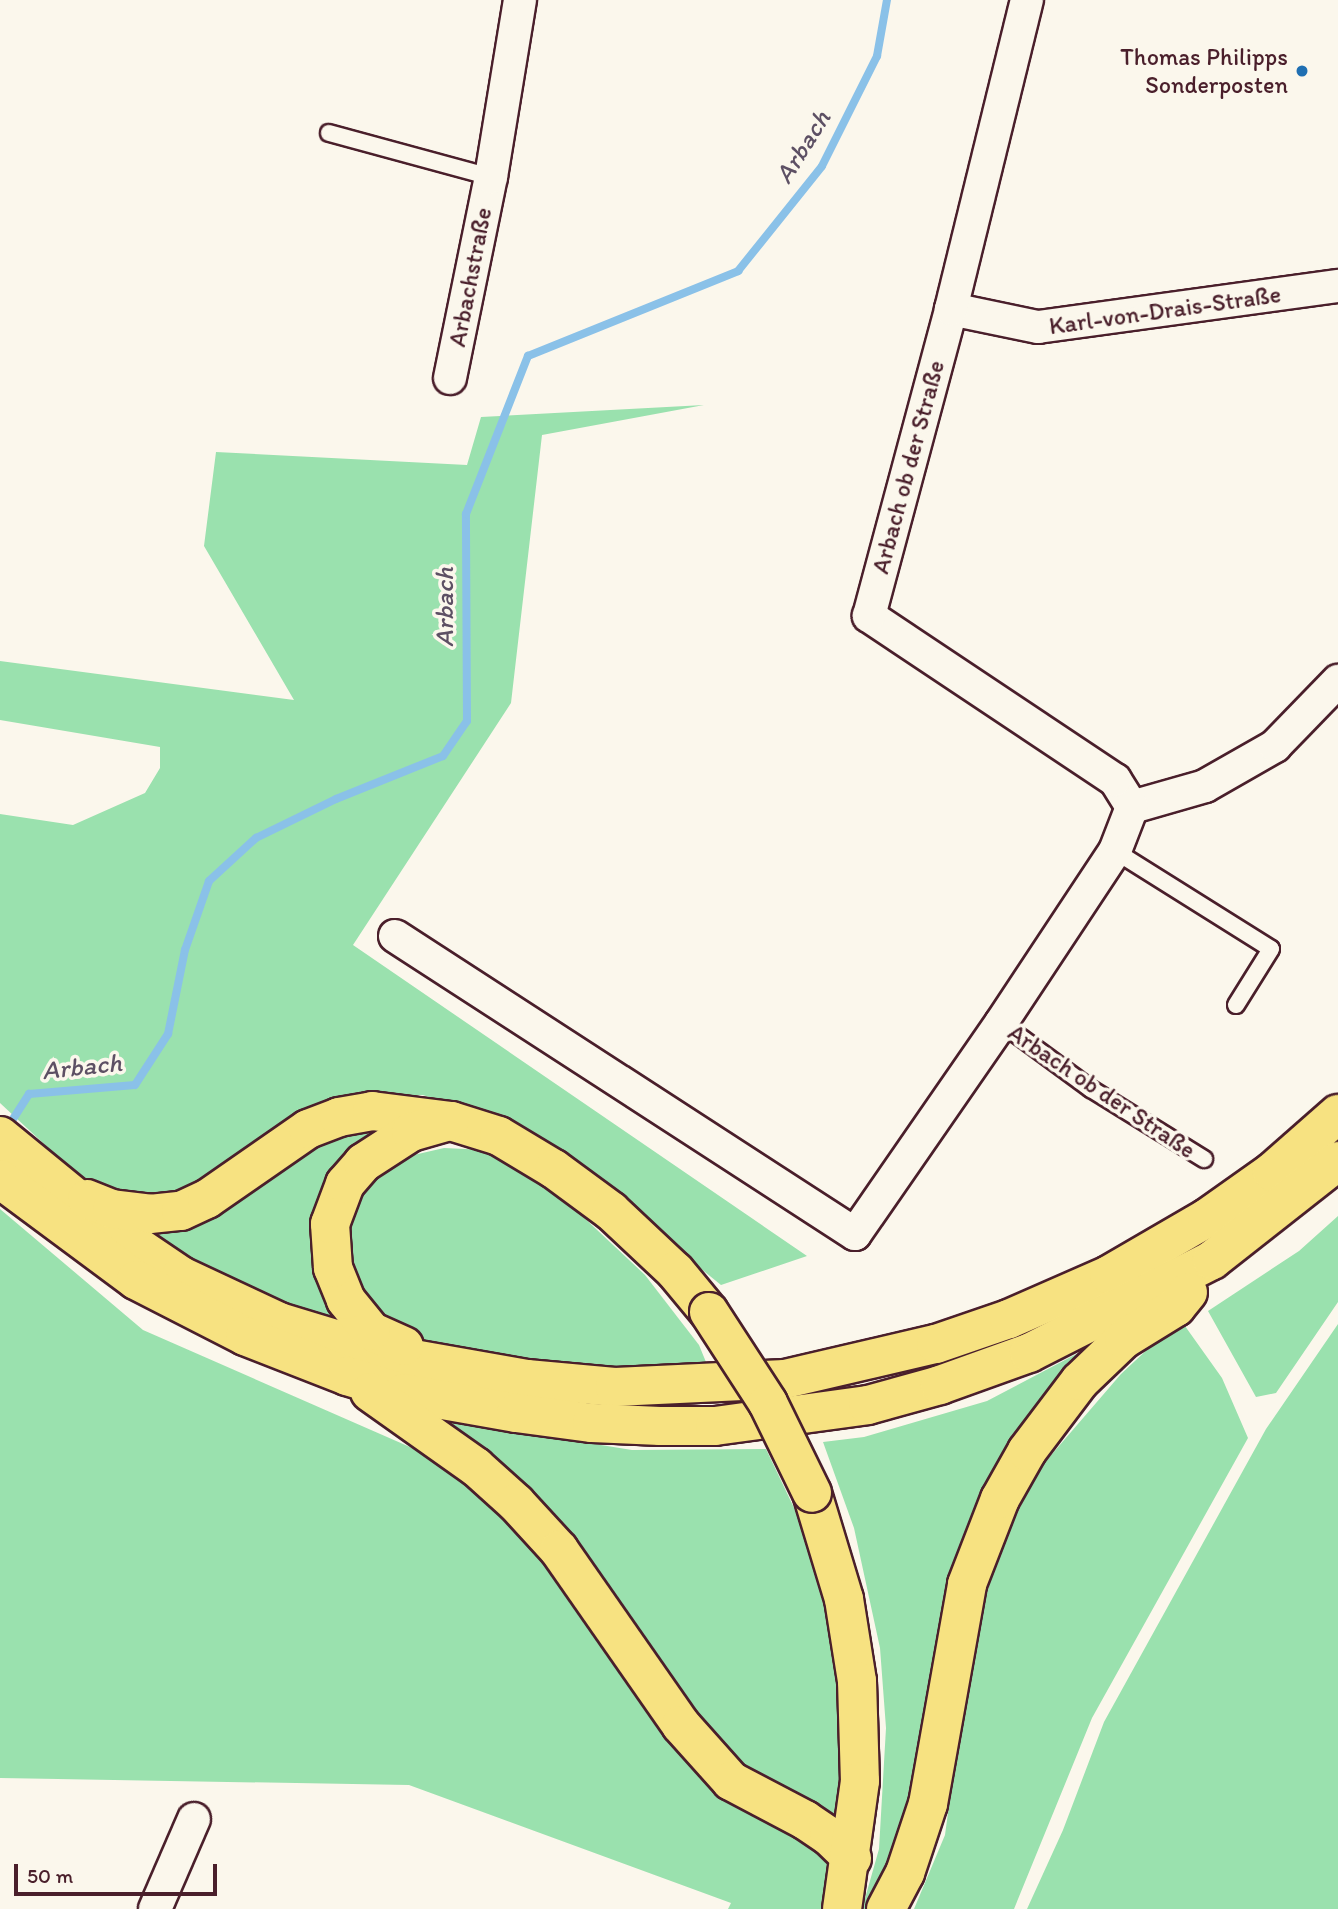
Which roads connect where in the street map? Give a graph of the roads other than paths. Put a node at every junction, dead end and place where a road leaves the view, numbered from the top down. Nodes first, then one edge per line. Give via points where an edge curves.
1 (520, 0) edge
2 (1027, 0) edge
3 (329, 133) dead end
4 (491, 177) junction
5 (1338, 286) edge
6 (951, 309) junction
7 (450, 378) dead end
8 (1338, 681) edge
9 (1132, 807) junction
10 (1115, 851) junction
11 (395, 936) dead end
12 (1236, 1005) dead end
13 (1000, 1023) junction
14 (1338, 1114) edge
15 (451, 1121) junction
16 (0, 1136) edge
17 (1204, 1159) dead end
18 (1338, 1161) edge
19 (17, 1172) edge
20 (66, 1191) junction
21 (1212, 1260) junction
22 (439, 1362) junction
23 (347, 1376) junction
24 (194, 1819) dead end
25 (852, 1858) junction
26 (155, 1909) edge
27 (842, 1909) edge
28 (886, 1909) edge

1 - 4 street, Arbachstraße
2 - 6 street, Arbach ob der Straße
3 - 4 lane, Arbachstraße
4 - 7 street, Arbachstraße
5 - 6 street, Karl-von-Drais-Straße via 1038,327
6 - 9 street, Arbach ob der Straße via 869,616 1115,780
8 - 9 street via 1275,746 1205,786
9 - 10 street, Arbach ob der Straße
10 - 12 lane via 1271,949
10 - 13 street, Arbach ob der Straße
11 - 13 street, Arbach ob der Straße via 855,1234
13 - 17 lane, Arbach ob der Straße via 1091,1089
14 - 22 main road via 1272,1172 1207,1218 1110,1275 1009,1319 936,1344 785,1379 615,1387 527,1379
15 - 20 main road via 372,1111 339,1117 308,1129 207,1199 181,1211 150,1214 112,1209
15 - 22 main road via 411,1132 363,1163 345,1184 330,1223 332,1268 346,1300 371,1331
15 - 25 main road, bridge via 499,1136 611,1210 675,1270 709,1312 768,1404 812,1493 844,1599 857,1681 860,1781
16 - 19 main road
18 - 21 main road
19 - 20 main road
19 - 23 main road via 94,1252 136,1280 189,1310
20 - 22 main road via 181,1276 279,1322 385,1354
21 - 23 main road via 1029,1353 868,1405 790,1417 715,1426 592,1423 403,1393
21 - 28 main road via 1176,1307 1124,1339 1080,1381 1027,1451 1000,1499 965,1596 925,1815 905,1873
23 - 25 main road via 476,1467 516,1503 559,1549 681,1725 731,1781 805,1820
24 - 26 street
25 - 27 main road

